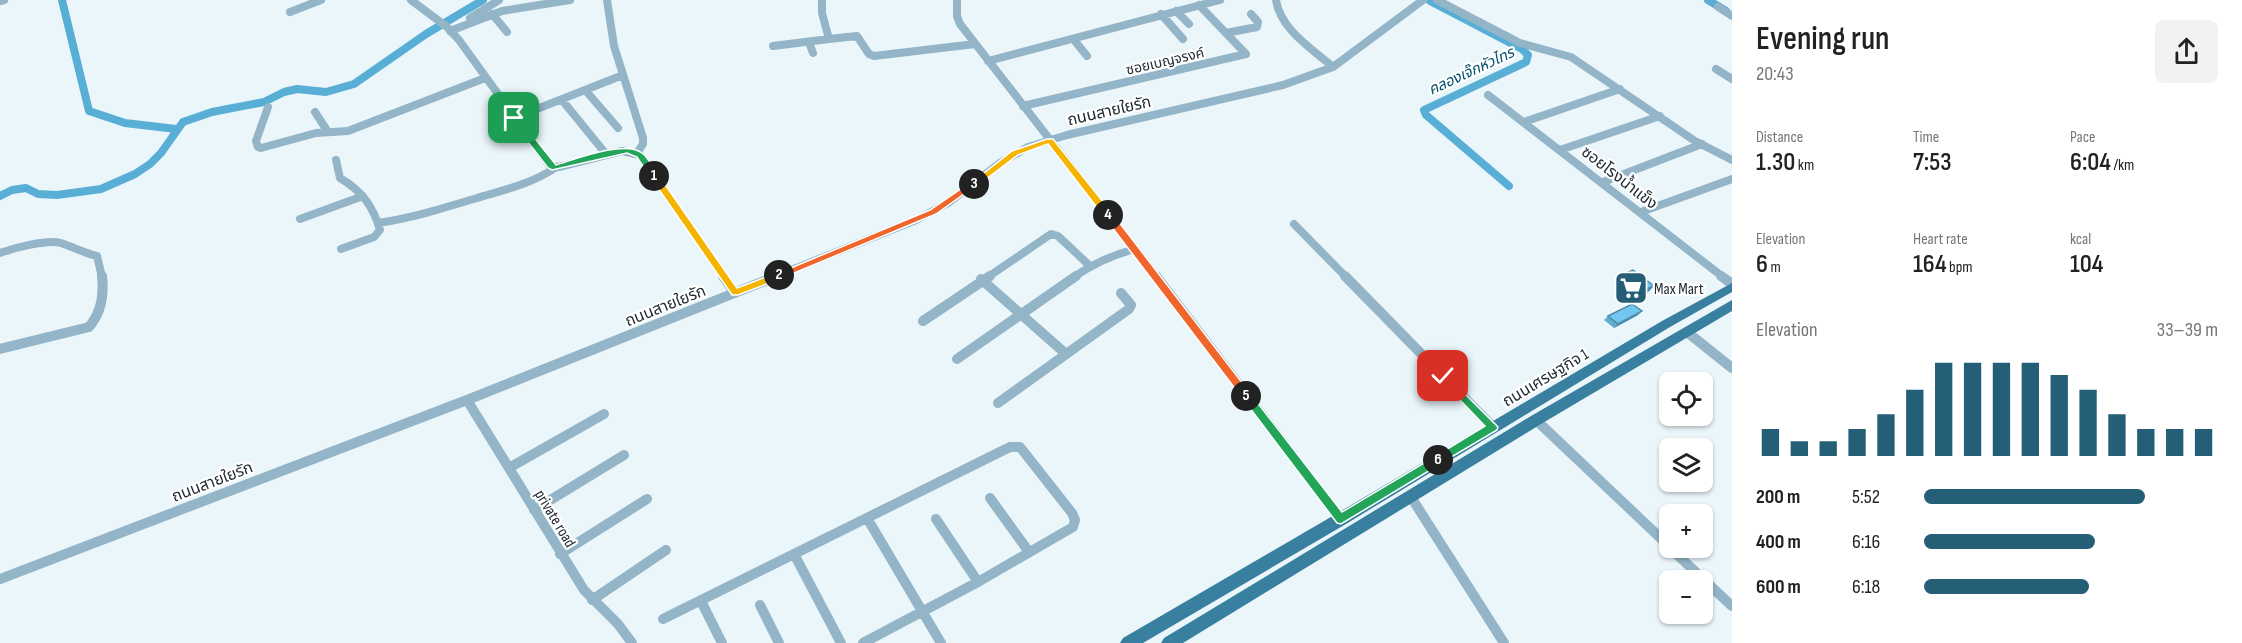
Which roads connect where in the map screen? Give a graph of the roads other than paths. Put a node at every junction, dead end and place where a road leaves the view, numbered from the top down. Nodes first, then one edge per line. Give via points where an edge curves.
1 (321, 0) edge
2 (411, 0) edge
3 (499, 0) edge
4 (570, 0) edge
5 (607, 0) edge
6 (822, 0) edge
7 (957, 0) edge
8 (1220, 0) edge
9 (1276, 0) edge
10 (1423, 0) edge
11 (1437, 0) edge
12 (551, 1) edge
13 (1199, 5) junction
14 (1718, 8) dead end
15 (1176, 11) junction
16 (290, 12) dead end
17 (492, 14) junction
18 (1161, 14) junction
19 (1251, 14) dead end
20 (1732, 16) edge
21 (1189, 24) dead end
22 (462, 26) junction
23 (446, 27) junction
24 (507, 32) dead end
25 (1226, 33) junction
26 (829, 39) junction
27 (1183, 39) dead end
28 (1074, 40) junction
29 (809, 42) junction
30 (975, 44) junction
31 (773, 46) dead end
32 (813, 54) dead end
33 (1087, 56) dead end
34 (988, 61) junction
35 (1333, 67) junction
36 (1716, 69) dead end
37 (624, 75) junction
38 (485, 78) junction
39 (1732, 79) edge
40 (1620, 89) junction
41 (586, 91) junction
42 (1488, 95) dead end
43 (562, 100) junction
44 (1023, 106) junction
45 (268, 107) dead end
46 (315, 112) dead end
47 (1660, 116) junction
48 (514, 118) junction
49 (1524, 122) junction
50 (618, 128) dead end
51 (328, 132) junction
52 (1050, 141) junction
53 (1702, 144) junction
54 (1560, 150) junction
55 (636, 153) junction
56 (606, 154) junction
57 (336, 160) dead end
58 (1732, 160) edge
59 (555, 168) junction
60 (1732, 179) edge
61 (1603, 182) junction
62 (363, 196) junction
63 (1641, 212) junction
64 (300, 219) dead end
65 (378, 223) junction
66 (1294, 224) dead end
67 (341, 249) dead end
68 (1135, 249) junction
69 (0, 253) edge
70 (1090, 266) junction
71 (981, 279) junction
72 (1732, 286) edge
73 (735, 293) junction
74 (1121, 293) dead end
75 (1729, 311) edge
76 (1022, 314) junction
77 (923, 321) dead end
78 (1687, 332) junction
79 (0, 349) edge
80 (1066, 354) junction
81 (957, 359) dead end
82 (1732, 368) edge
83 (466, 400) junction
84 (998, 403) dead end
85 (604, 414) dead end
86 (1536, 420) junction
87 (1493, 427) junction
88 (624, 455) dead end
89 (509, 468) junction
90 (1411, 497) junction
91 (990, 498) dead end
92 (647, 499) dead end
93 (534, 510) junction
94 (867, 518) junction
95 (936, 519) dead end
96 (1341, 519) junction
97 (1659, 537) edge
98 (666, 550) dead end
99 (1029, 552) junction
100 (560, 554) junction
101 (794, 554) junction
102 (1682, 558) edge
103 (0, 579) edge
104 (1239, 579) junction
105 (978, 582) junction
106 (1252, 594) junction
107 (592, 600) junction
108 (701, 601) junction
109 (760, 604) dead end
110 (1732, 606) edge
111 (922, 612) junction
112 (663, 619) dead end
113 (632, 643) edge
114 (722, 643) edge
115 (779, 643) edge
116 (841, 643) edge
117 (863, 643) edge
118 (941, 643) edge
119 (1128, 643) edge
120 (1169, 643) edge
121 (1504, 643) edge

1 - 16 street
2 - 23 street
3 - 22 street
4 - 12 street
5 - 37 street via 614,46
6 - 26 street
7 - 30 street via 960,24
8 - 13 street
9 - 35 street via 1283,21
10 - 35 street, ถนนสายใยรัก
11 - 40 street via 1527,46 1571,57
12 - 17 street
13 - 15 street
13 - 25 street, ซอยเบญจรงค์
14 - 20 street
15 - 18 street
15 - 21 street
17 - 22 street
17 - 24 street
18 - 27 street
18 - 28 street
19 - 25 street via 1258,22 1257,27
22 - 23 street
23 - 38 street
25 - 44 street, ซอยเบญจรงค์ via 1246,54
26 - 29 street
26 - 30 street via 857,36 874,56
28 - 33 street
28 - 34 street
29 - 31 street
29 - 32 street
30 - 34 street
34 - 44 street
35 - 52 street, ถนนสายใยรัก via 1283,85
36 - 39 street
37 - 41 street
37 - 55 street via 643,138
38 - 48 street
38 - 51 street via 348,131
40 - 47 street
40 - 49 street
41 - 43 street
41 - 50 street
42 - 49 street, ซอยโรงน้ำแข็ง
43 - 48 street
43 - 56 street
44 - 52 street
45 - 51 street via 256,141 258,147
46 - 51 street
47 - 53 street
47 - 54 street
48 - 59 street
49 - 54 street, ซอยโรงน้ำแข็ง
52 - 68 street
52 - 73 street, ถนนสายใยรัก via 1015,153 933,212
53 - 58 street
53 - 61 street
54 - 61 street, ซอยโรงน้ำแข็ง
55 - 56 street
55 - 73 street
56 - 59 street
57 - 62 street via 340,178
59 - 65 street via 538,179 508,189 414,217
60 - 63 street
61 - 63 street, ซอยโรงน้ำแข็ง
62 - 64 street
62 - 65 street
63 - 72 street, ซอยโรงน้ำแข็ง
65 - 67 street via 380,230 374,237
66 - 87 street
68 - 70 street
68 - 96 street
69 - 79 street via 18,247 63,243 97,256 102,288 99,312 89,327
70 - 71 street via 1051,234
70 - 76 street
71 - 76 street
71 - 77 street
72 - 87 main road, ถนนเศรษฐกิจ 1
73 - 83 street, ถนนสายใยรัก
74 - 80 street via 1131,305 1129,309
75 - 78 main road, ถนนเศรษฐกิจ 1
76 - 80 street
76 - 81 street
78 - 82 street
78 - 86 main road, ถนนเศรษฐกิจ 1
80 - 84 street
83 - 89 street, private road
83 - 103 street, ถนนสายใยรัก
85 - 89 street
86 - 90 main road, ถนนเศรษฐกิจ 1
86 - 97 street
87 - 96 main road, ถนนเศรษฐกิจ 1
88 - 93 street
89 - 93 street, private road
90 - 106 main road, ถนนเศรษฐกิจ 1
90 - 121 street
91 - 99 street
92 - 100 street
93 - 100 street, private road
94 - 99 street via 1017,446 1075,520 1073,527
94 - 101 street
94 - 111 street
95 - 105 street
96 - 104 main road, ถนนเศรษฐกิจ 1
98 - 107 street
99 - 105 street
100 - 107 street, private road
101 - 108 street
101 - 116 street
102 - 110 street
104 - 106 main road
104 - 119 main road, ถนนเศรษฐกิจ 1
105 - 111 street
106 - 120 main road, ถนนเศรษฐกิจ 1
107 - 113 street, private road
108 - 112 street
108 - 114 street
109 - 115 street
111 - 117 street
111 - 118 street

